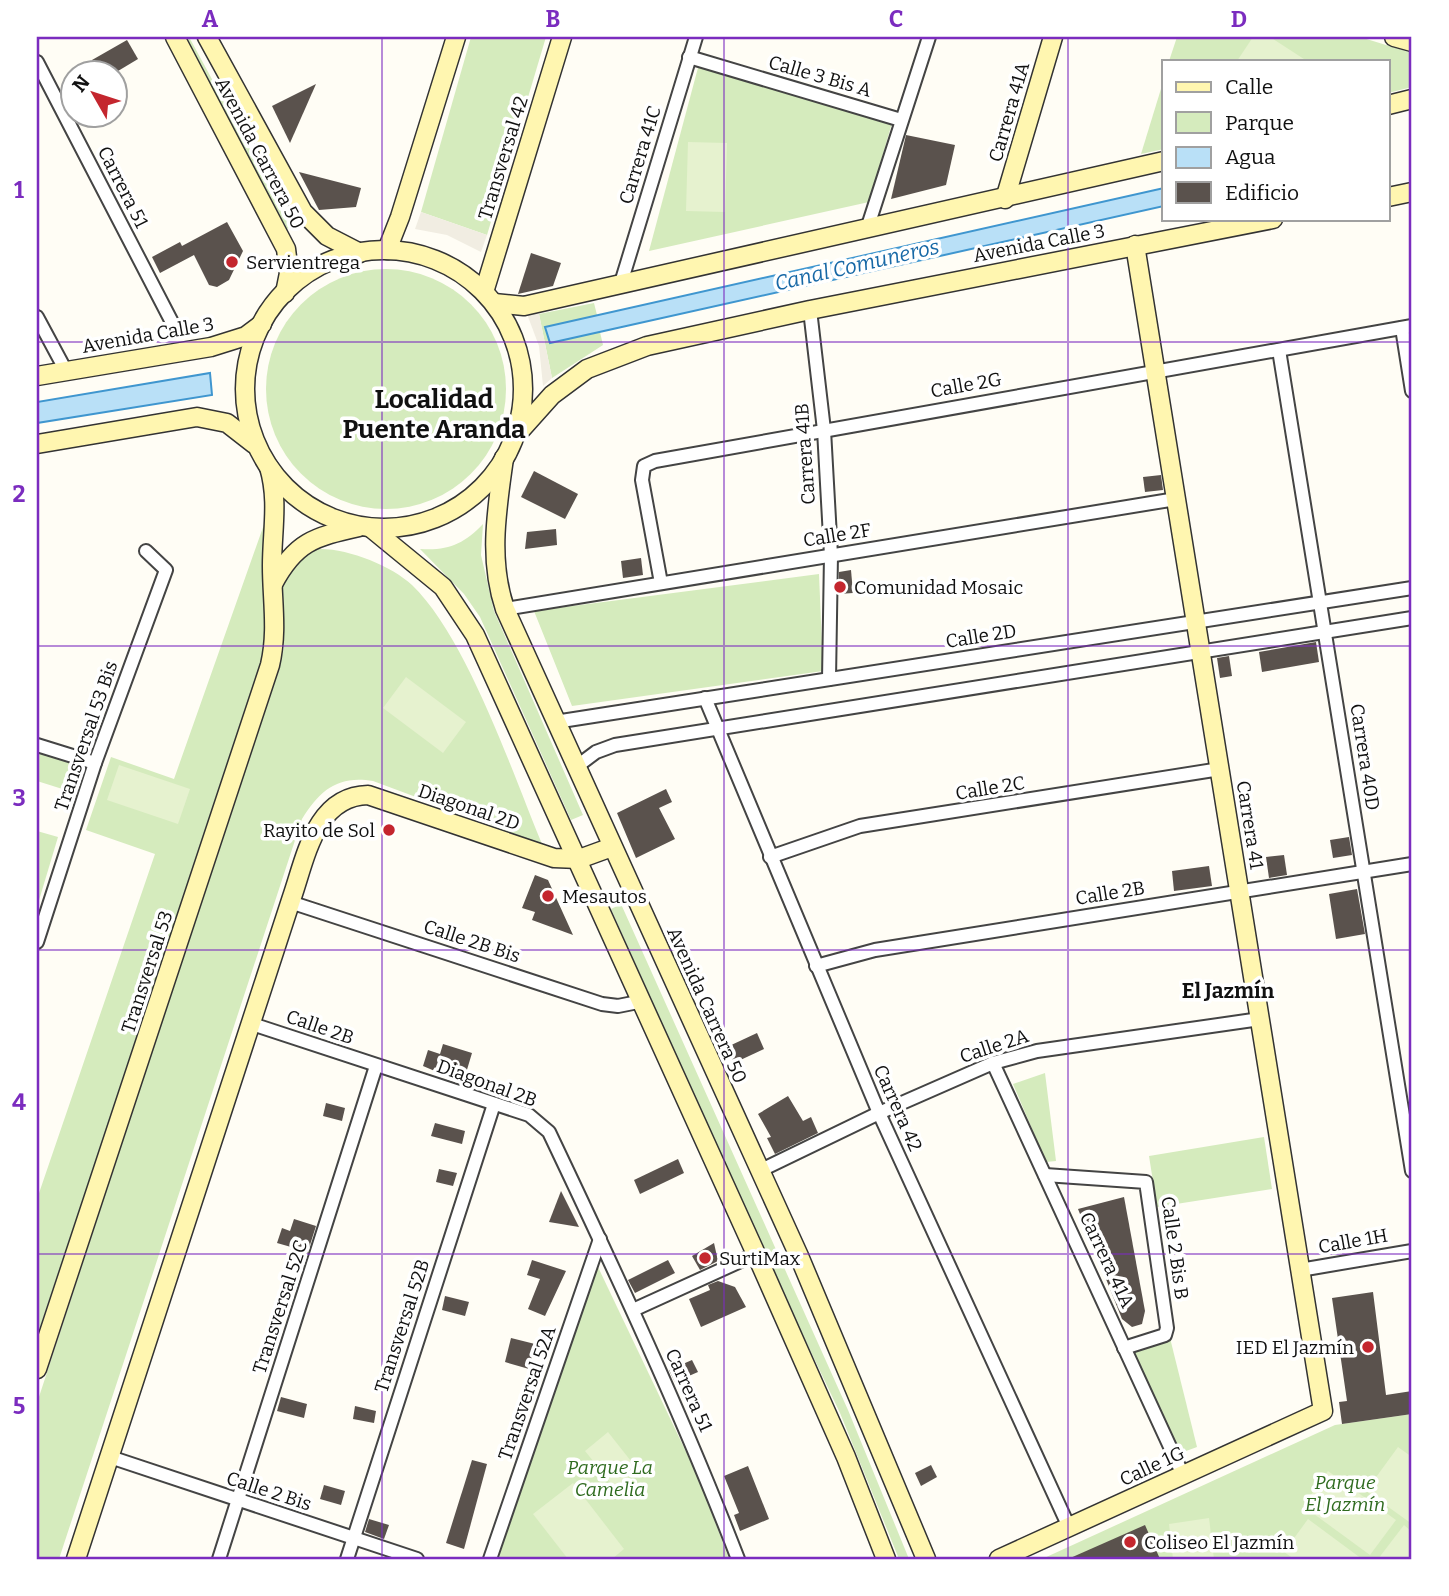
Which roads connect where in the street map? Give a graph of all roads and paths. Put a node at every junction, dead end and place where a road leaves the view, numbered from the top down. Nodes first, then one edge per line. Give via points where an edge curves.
1 (175, 37) edge
2 (207, 37) edge
3 (456, 37) edge
4 (562, 37) edge
5 (696, 37) edge
6 (929, 37) edge
7 (1052, 37) edge
8 (689, 57) junction
9 (37, 62) edge
10 (1412, 99) edge
11 (1390, 104) edge
12 (901, 120) junction
13 (1162, 161) edge
14 (1412, 192) edge
15 (1390, 197) edge
16 (1005, 199) junction
17 (1268, 220) edge
18 (867, 229) junction
19 (1135, 245) junction
20 (387, 250) junction
21 (359, 253) junction
22 (621, 284) junction
23 (285, 293) junction
24 (489, 298) junction
25 (810, 310) junction
26 (37, 317) edge
27 (262, 324) junction
28 (1407, 327) edge
29 (176, 330) dead end
30 (1279, 349) junction
31 (66, 371) junction
32 (1156, 371) junction
33 (37, 376) edge
34 (1412, 391) edge
35 (824, 430) junction
36 (513, 439) junction
37 (37, 443) edge
38 (257, 447) junction
39 (504, 458) junction
40 (268, 467) junction
41 (1176, 499) junction
42 (366, 527) junction
43 (146, 551) dead end
44 (831, 555) junction
45 (661, 583) junction
46 (273, 584) junction
47 (1412, 588) edge
48 (1320, 602) junction
49 (505, 609) junction
50 (1412, 618) edge
51 (1196, 622) junction
52 (1325, 632) junction
53 (1201, 652) junction
54 (829, 679) junction
55 (705, 698) junction
56 (555, 722) junction
57 (716, 729) junction
58 (37, 745) edge
59 (95, 763) junction
60 (576, 768) junction
61 (1220, 769) junction
62 (612, 847) junction
63 (770, 857) junction
64 (579, 859) junction
65 (1412, 864) edge
66 (1364, 872) junction
67 (1240, 892) junction
68 (290, 902) junction
69 (37, 942) edge
70 (816, 966) junction
71 (643, 1001) junction
72 (1260, 1019) junction
73 (251, 1024) junction
74 (993, 1063) junction
75 (376, 1066) junction
76 (494, 1104) junction
77 (878, 1112) junction
78 (759, 1171) junction
79 (1412, 1171) edge
80 (1045, 1175) junction
81 (600, 1239) junction
82 (1412, 1251) edge
83 (756, 1254) junction
84 (1300, 1270) junction
85 (633, 1310) junction
86 (1124, 1348) junction
87 (38, 1357) edge
88 (1323, 1411) joint
89 (110, 1457) junction
90 (1183, 1475) junction
91 (238, 1500) junction
92 (1069, 1527) junction
93 (354, 1539) junction
94 (76, 1559) edge
95 (219, 1559) edge
96 (347, 1559) edge
97 (417, 1559) edge
98 (490, 1559) edge
99 (738, 1559) edge
100 (886, 1559) edge
101 (926, 1559) edge
102 (999, 1559) edge

1 - 23 main road, Avenida Carrera 50 via 286,249 289,273
2 - 21 main road, Avenida Carrera 50 via 303,212 327,236
3 - 20 main road
4 - 24 main road, Transversal 42
5 - 8 street, Carrera 41C
6 - 12 street
7 - 16 main road, Carrera 41A
8 - 12 street, Calle 3 Bis A
8 - 22 street, Carrera 41C
9 - 29 street, Carrera 51
10 - 11 main road
12 - 18 street
13 - 16 main road
14 - 15 main road
16 - 18 main road
17 - 19 main road, Avenida Calle 3
18 - 22 main road
19 - 25 main road, Avenida Calle 3
19 - 32 main road, Carrera 41
20 - 21 main road
20 - 24 main road via 444,263
21 - 23 main road via 311,271
22 - 24 main road via 524,306
23 - 27 main road
24 - 36 main road via 514,339 523,379
25 - 35 street, Carrera 41B
25 - 36 main road, Avenida Calle 3 via 647,346 609,359 552,395
26 - 31 street
27 - 31 main road, Avenida Calle 3 via 211,347
27 - 38 main road via 246,372 247,410
28 - 30 street, Calle 2G
28 - 34 street
30 - 32 street, Calle 2G
30 - 48 street, Carrera 40D
31 - 33 main road, Avenida Calle 3
32 - 35 street, Calle 2G
32 - 41 main road, Carrera 41
35 - 44 street, Carrera 41B
35 - 45 street, Calle 2G via 644,466 642,481
36 - 39 main road
37 - 38 main road via 202,417 227,423
38 - 40 main road
39 - 42 main road via 478,491 444,515 408,526
39 - 49 main road, Avenida Carrera 50 via 495,541 498,589
40 - 42 main road via 286,489 309,506 334,519
40 - 46 main road, Transversal 53 via 275,501
41 - 44 street, Calle 2F
41 - 51 main road, Carrera 41
42 - 46 main road via 300,546 287,558
42 - 64 main road via 431,575 463,615
43 - 59 street, Transversal 53 Bis via 166,570
44 - 45 street, Calle 2F
44 - 54 street, Carrera 41B
45 - 49 street, Calle 2F
46 - 87 main road, Transversal 53 via 275,638 266,679
47 - 48 street, Calle 2D
48 - 51 street, Calle 2D
48 - 52 street, Carrera 40D
49 - 56 main road, Avenida Carrera 50
50 - 52 street
51 - 53 main road, Carrera 41
51 - 54 street, Calle 2D
52 - 53 street
52 - 66 street, Carrera 40D
53 - 57 street
53 - 61 main road, Carrera 41
54 - 55 street, Calle 2D
55 - 56 street, Calle 2D
55 - 57 street, Carrera 42
56 - 60 main road, Avenida Carrera 50
57 - 60 street via 615,745 596,752
57 - 63 street, Carrera 42
58 - 59 street
59 - 69 street, Transversal 53 Bis
60 - 62 main road, Avenida Carrera 50
61 - 63 street, Calle 2C via 860,826
61 - 67 main road, Carrera 41
62 - 64 main road
62 - 78 main road, Avenida Carrera 50
63 - 70 street, Carrera 42
64 - 68 main road, Diagonal 2D via 554,858 368,795 346,797 332,807 314,833
64 - 71 main road
65 - 66 street, Calle 2B
66 - 67 street, Calle 2B
66 - 79 street, Carrera 40D
67 - 70 street, Calle 2B via 875,950
67 - 72 main road, Carrera 41
68 - 71 street, Calle 2B Bis via 602,1004
68 - 73 main road
70 - 77 street, Carrera 42
71 - 83 main road
72 - 74 street, Calle 2A via 1037,1051
72 - 84 main road, Carrera 41
73 - 75 street, Calle 2B
73 - 89 main road
74 - 77 street, Calle 2A
74 - 80 street, Carrera 41A
75 - 76 street, Diagonal 2B
75 - 91 street, Transversal 52C
76 - 81 street, Diagonal 2B via 529,1115 549,1132
76 - 93 street, Transversal 52B
77 - 78 street, Calle 2A
77 - 92 street, Carrera 42
78 - 101 main road, Avenida Carrera 50
80 - 86 street, Carrera 41A
80 - 86 street, Calle 2 Bis B via 1146,1182 1167,1328 1159,1339
81 - 85 street, Carrera 51
81 - 98 street, Transversal 52A
82 - 84 street, Calle 1H
83 - 85 street
83 - 100 main road
84 - 88 main road, Carrera 41
85 - 99 street, Carrera 51
86 - 90 street, Carrera 41A
88 - 90 main road, Calle 1G
89 - 91 street, Calle 2 Bis
89 - 94 main road
90 - 92 main road, Calle 1G
91 - 93 street, Calle 2 Bis
91 - 95 street, Transversal 52C
92 - 102 main road, Calle 1G
93 - 96 street, Transversal 52B
93 - 97 street, Calle 2 Bis

